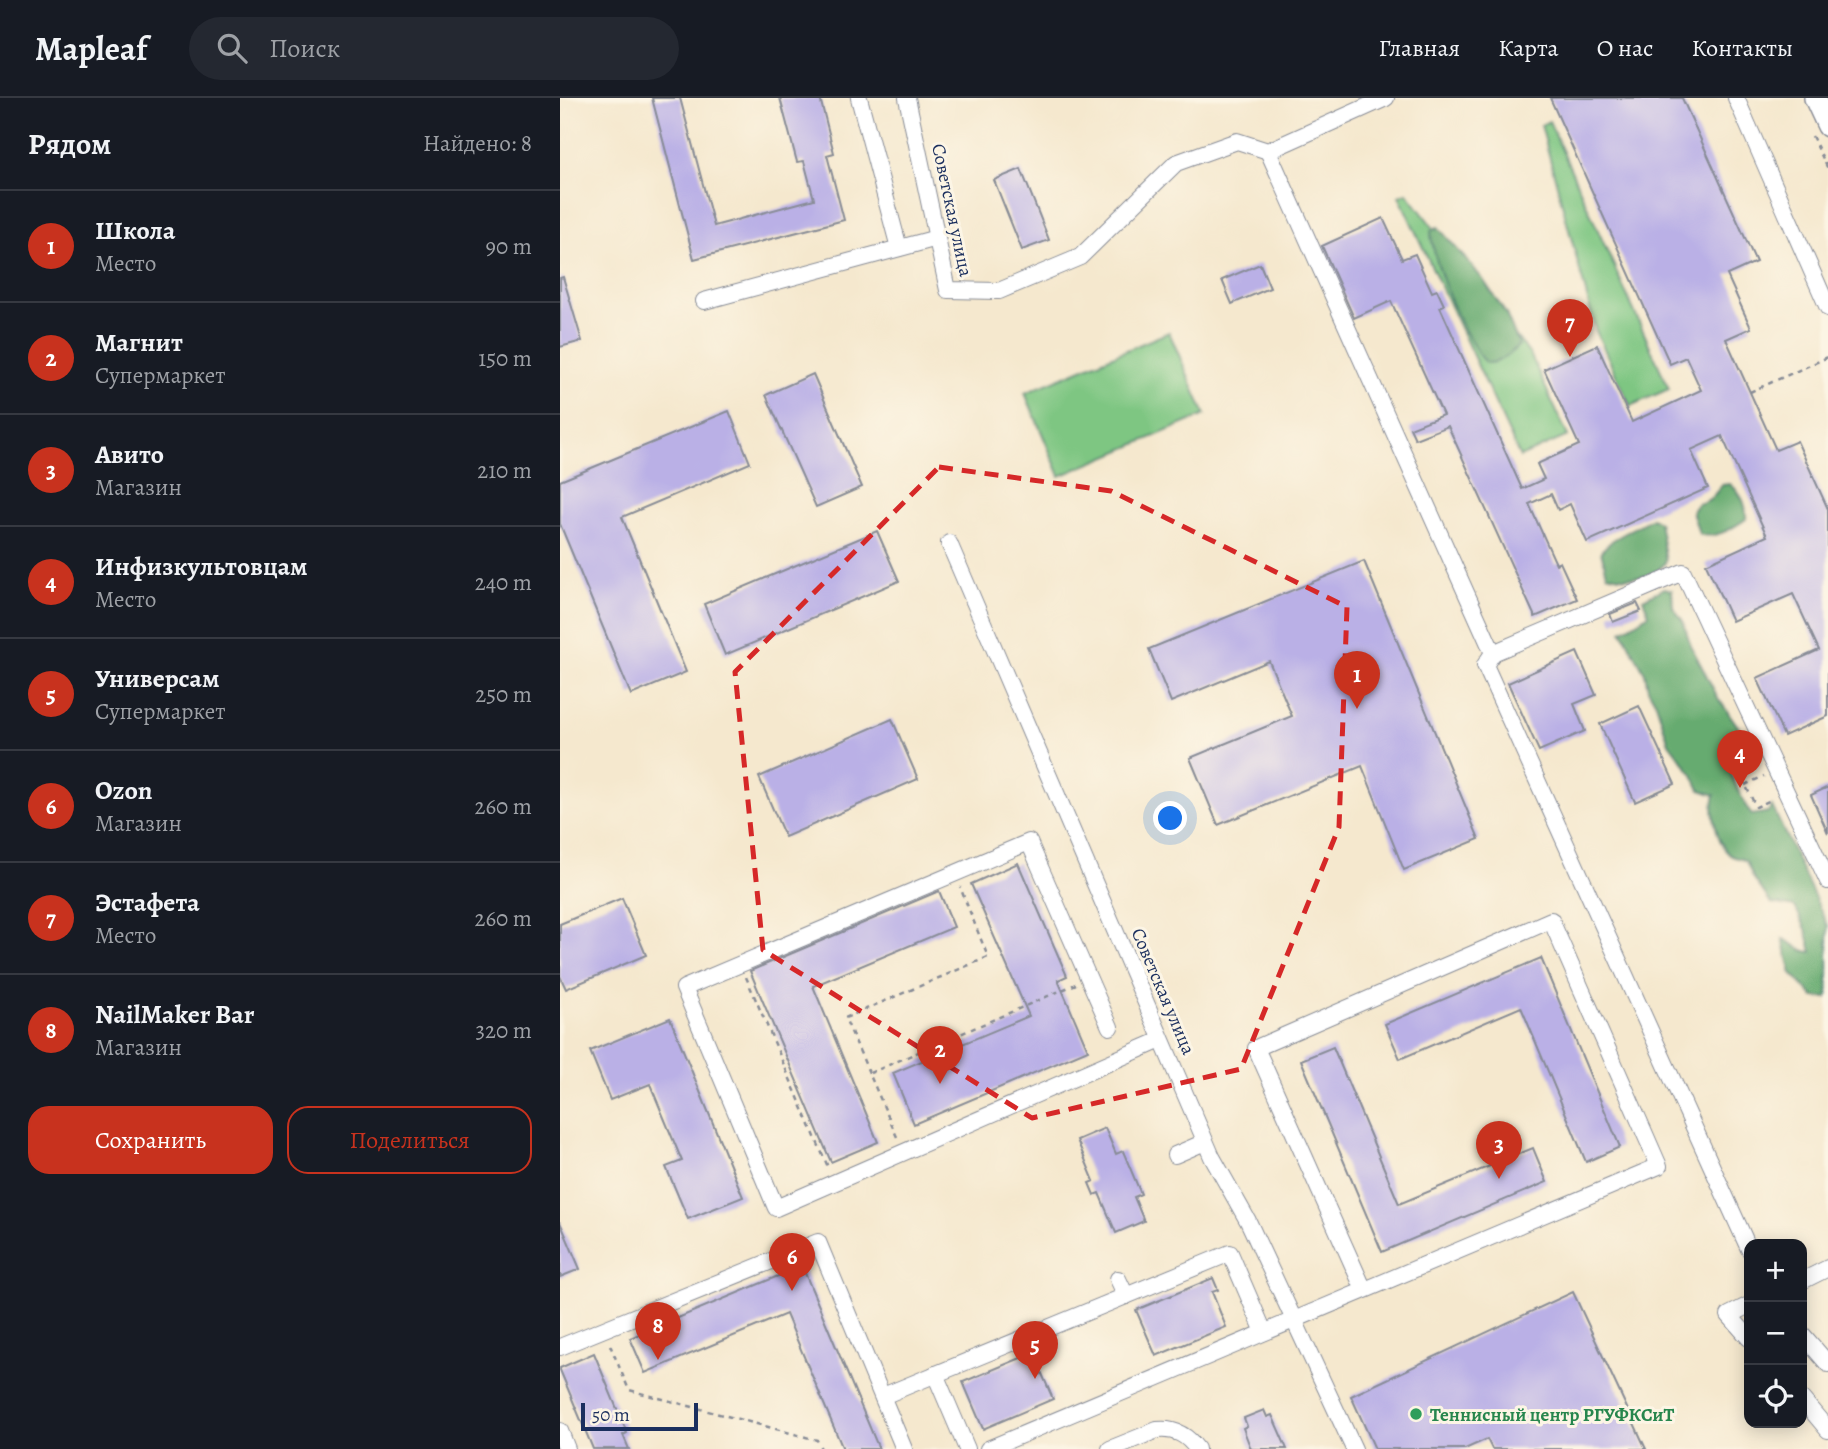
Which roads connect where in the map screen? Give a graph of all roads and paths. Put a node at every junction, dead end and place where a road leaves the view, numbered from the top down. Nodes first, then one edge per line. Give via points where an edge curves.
1 (859, 98) edge
2 (907, 98) edge
3 (1386, 98) edge
4 (1736, 98) edge
5 (1815, 98) edge
6 (1828, 126) edge
7 (1268, 151) junction
8 (937, 237) junction
9 (900, 248) junction
10 (704, 301) dead end
11 (1828, 308) edge
12 (1828, 356) edge
13 (1750, 392) dead end
14 (949, 543) dead end
15 (1493, 653) junction
16 (1765, 746) junction
17 (1770, 773) dead end
18 (1745, 785) junction
19 (1787, 793) junction
20 (954, 874) junction
21 (1828, 881) edge
22 (740, 964) junction
23 (1089, 979) junction
24 (1110, 1027) dead end
25 (1161, 1040) junction
26 (870, 1074) junction
27 (1205, 1142) junction
28 (904, 1152) junction
29 (1175, 1155) dead end
30 (835, 1182) junction
31 (1744, 1239) edge
32 (1828, 1268) edge
33 (1807, 1278) edge
34 (1118, 1279) dead end
35 (1364, 1290) junction
36 (1126, 1296) junction
37 (1744, 1308) edge
38 (1294, 1319) junction
39 (603, 1329) junction
40 (1264, 1332) junction
41 (1744, 1332) edge
42 (1807, 1340) edge
43 (560, 1347) edge
44 (1828, 1364) edge
45 (935, 1374) junction
46 (883, 1396) junction
47 (1807, 1405) edge
48 (1828, 1430) edge
49 (560, 1431) edge
50 (567, 1449) edge
51 (821, 1449) edge
52 (904, 1449) edge
53 (967, 1449) edge
54 (988, 1449) edge
55 (1110, 1449) edge
56 (1197, 1449) edge
57 (1354, 1449) edge

1 - 9 street
2 - 8 street, Советская улица
3 - 7 street
4 - 11 street
5 - 6 main road
7 - 8 street, Советская улица via 1237,141 1176,163 1080,257 999,292 948,290
7 - 15 street
8 - 9 street
9 - 10 street
12 - 13 path
14 - 25 street, Советская улица
15 - 16 street via 1683,572
15 - 31 street via 1485,665
16 - 18 path via 1734,761
16 - 19 street
17 - 18 path
18 - 19 path via 1756,807
19 - 21 street
20 - 22 street
20 - 23 street via 980,855 1029,842
20 - 26 path via 988,957 845,1018
22 - 30 path
22 - 30 street via 684,988 776,1208
23 - 24 street
23 - 26 path
25 - 27 street, Советская улица
25 - 28 street
26 - 28 path
27 - 29 street
27 - 38 street, Советская улица
28 - 30 street
32 - 33 street
34 - 36 street
35 - 35 street via 1660,1166 1551,920 1256,1048
35 - 38 street
36 - 40 street via 1230,1253
36 - 45 street
37 - 41 street via 1729,1315
38 - 40 street
38 - 57 street, Советская улица
39 - 43 street
39 - 46 street via 818,1242
39 - 51 path via 629,1390 817,1440
40 - 54 street
42 - 44 street
45 - 46 street
45 - 53 street
46 - 52 street
47 - 48 street
49 - 50 street
55 - 56 street via 1163,1429 1182,1434

